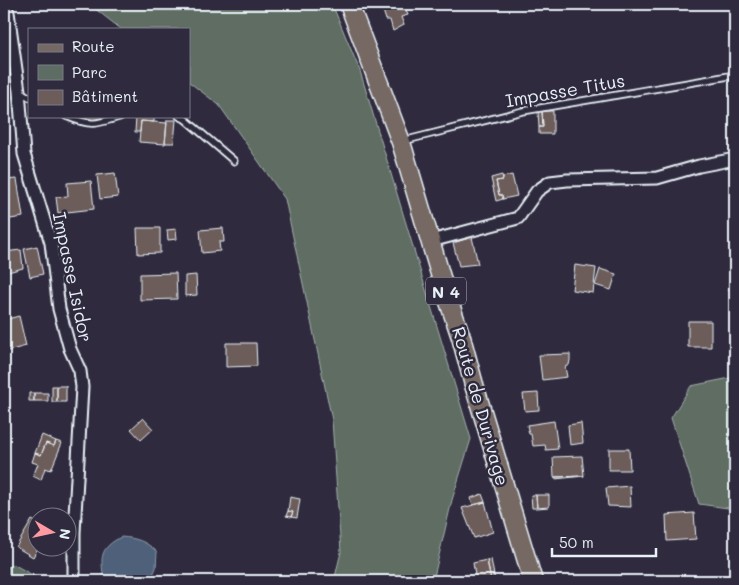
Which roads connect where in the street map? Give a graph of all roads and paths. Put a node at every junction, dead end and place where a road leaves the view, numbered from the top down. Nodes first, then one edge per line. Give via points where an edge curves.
1 (350, 4) edge
2 (8, 11) edge
3 (735, 75) edge
4 (24, 94) edge
5 (70, 118) edge
6 (116, 118) edge
7 (183, 118) edge
8 (401, 142) junction
9 (735, 160) edge
10 (234, 161) dead end
11 (431, 241) junction
12 (75, 581) edge
13 (533, 581) edge

1 - 8 main road, Route de Durivage / N 4
2 - 4 street, Impasse Isidor
3 - 8 lane, Impasse Titus via 523,111
4 - 12 street, Impasse Isidor via 24,154 51,244 59,309 80,371 82,387 74,533
5 - 6 lane via 83,124 98,124
7 - 10 lane
8 - 11 main road, Route de Durivage / N 4
9 - 11 street via 657,178 550,182 537,191 518,218
11 - 13 main road, Route de Durivage / N 4

